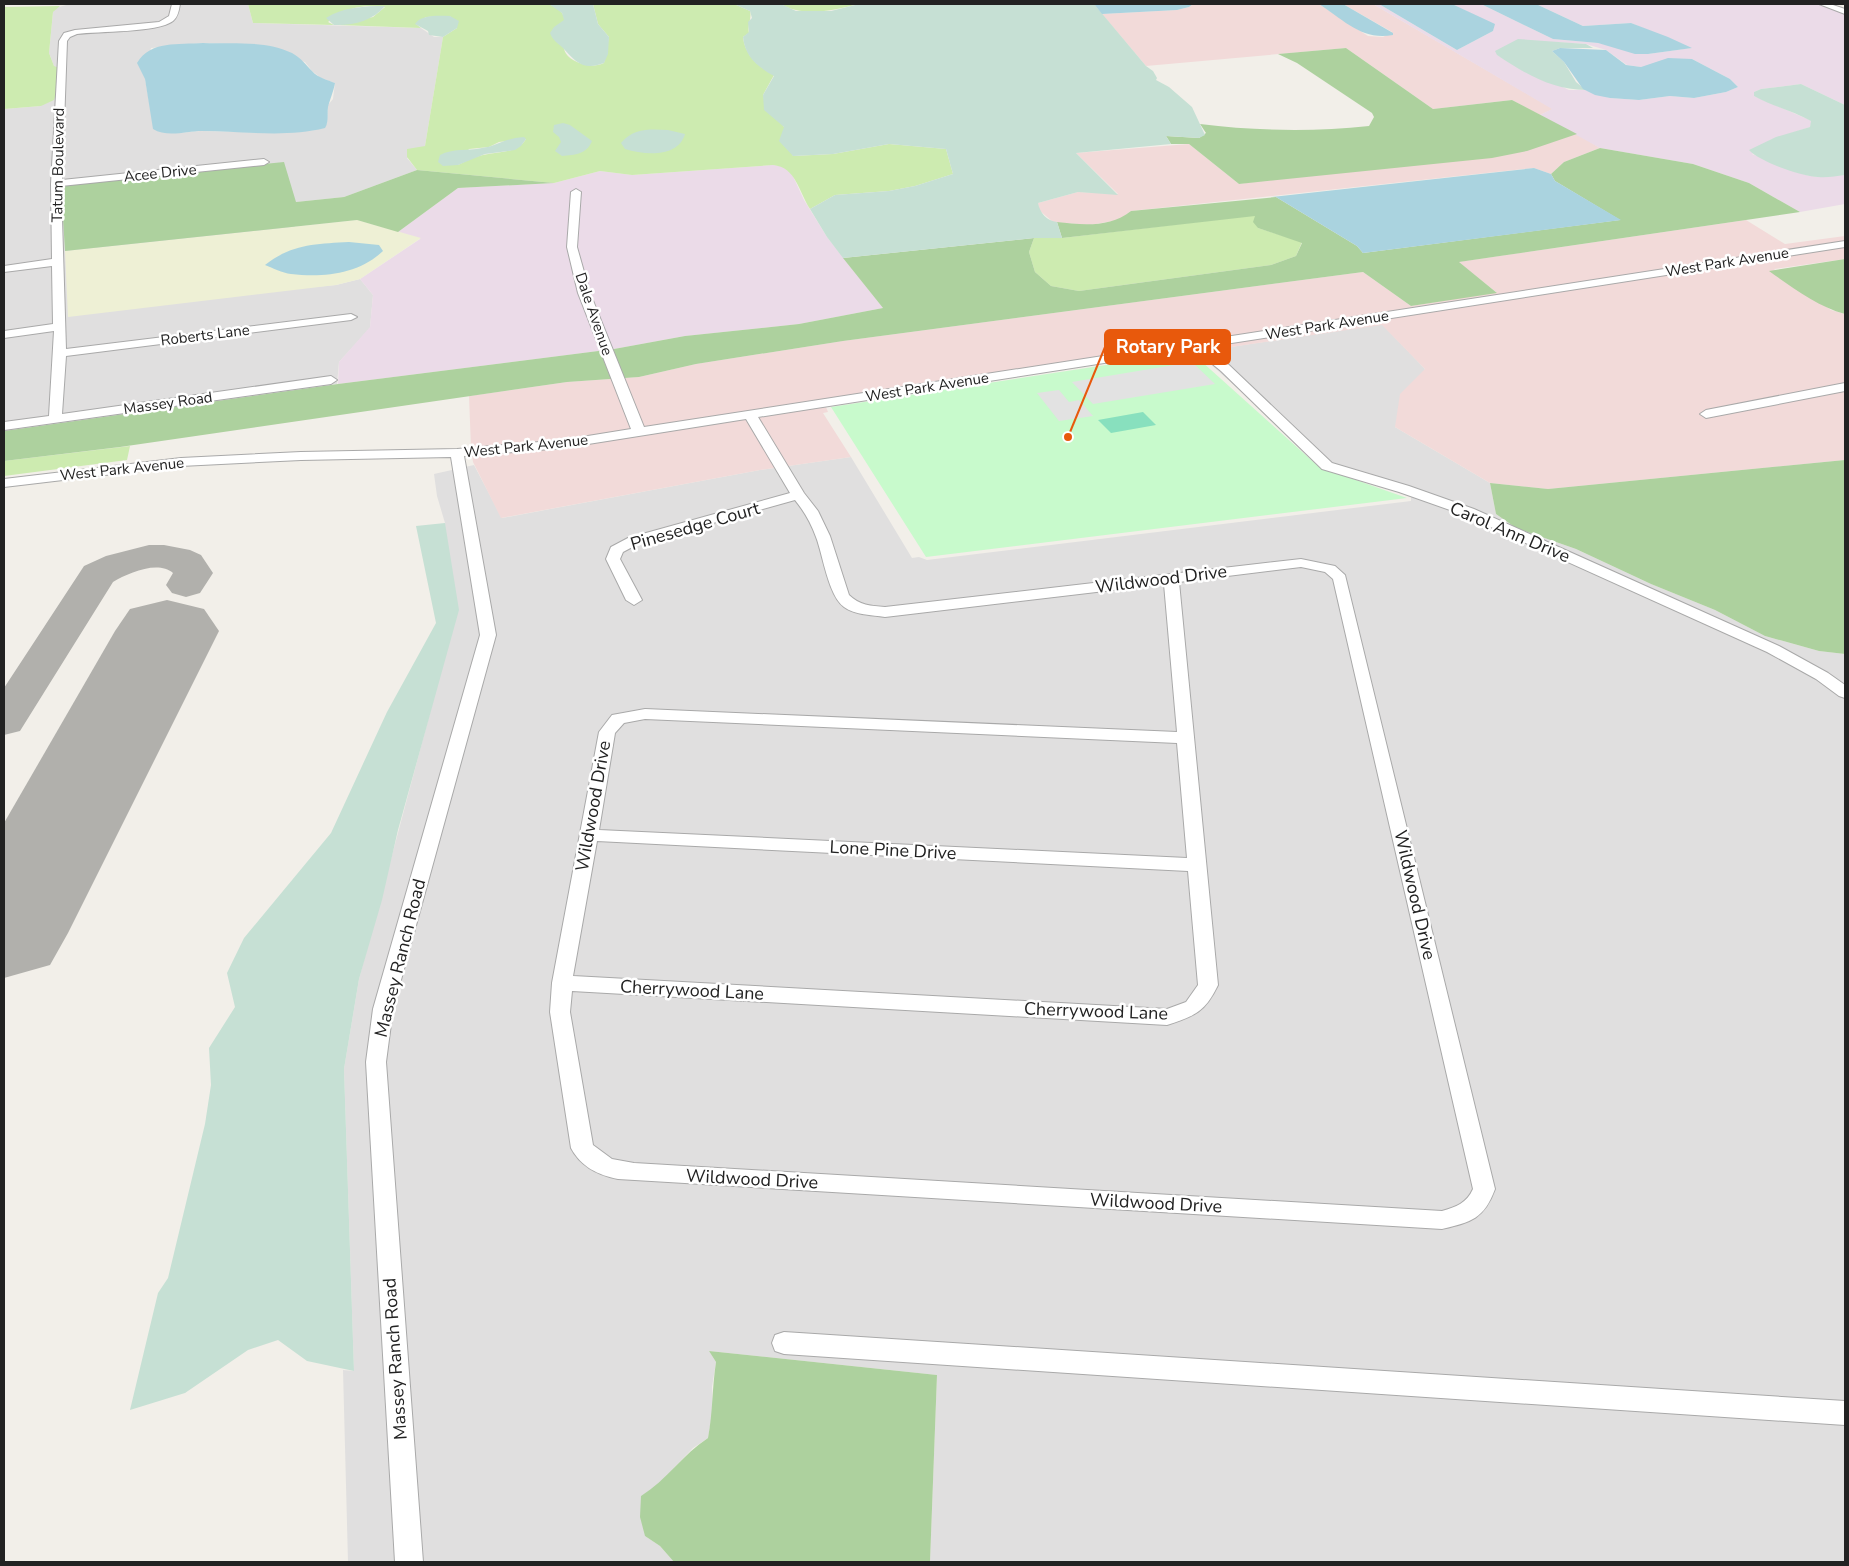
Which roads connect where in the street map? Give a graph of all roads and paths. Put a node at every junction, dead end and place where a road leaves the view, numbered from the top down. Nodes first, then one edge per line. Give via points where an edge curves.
1 (176, 4) edge
2 (1823, 4) edge
3 (1845, 12) edge
4 (264, 162) dead end
5 (56, 184) junction
6 (576, 192) dead end
7 (1845, 244) edge
8 (58, 262) junction
9 (4, 269) edge
10 (351, 317) dead end
11 (60, 327) junction
12 (4, 334) edge
13 (1196, 345) junction
14 (60, 353) junction
15 (332, 380) dead end
16 (1845, 387) edge
17 (1706, 414) dead end
18 (750, 415) junction
19 (55, 419) junction
20 (4, 426) edge
21 (638, 432) junction
22 (457, 453) junction
23 (4, 483) edge
24 (798, 495) junction
25 (1172, 578) junction
26 (634, 600) dead end
27 (1845, 693) edge
28 (1186, 738) junction
29 (588, 835) junction
30 (1197, 865) junction
31 (562, 983) junction
32 (784, 1343) dead end
33 (1845, 1412) edge
34 (409, 1562) edge

1 - 5 street, Tatum Boulevard via 175,14 169,20 156,24 67,35 63,41
2 - 3 street
4 - 5 street, Acee Drive
5 - 8 street, Tatum Boulevard
6 - 21 street, Dale Avenue via 572,247 584,293
7 - 13 street, West Park Avenue
8 - 9 street
8 - 11 street, Tatum Boulevard
10 - 14 street, Roberts Lane
11 - 12 street
11 - 14 street, Tatum Boulevard
13 - 18 street, West Park Avenue
13 - 27 street, Carol Ann Drive via 1225,368 1327,466 1469,512 1773,649 1822,676
14 - 19 street, Tatum Boulevard
15 - 19 street, Massey Road
16 - 17 street
18 - 21 street, West Park Avenue
18 - 24 street, Wildwood Drive
19 - 20 street, Massey Road
21 - 22 street, West Park Avenue via 562,444
22 - 23 street, West Park Avenue via 181,462
22 - 34 street, Massey Ranch Road via 488,635 383,1009 376,1062
24 - 25 street, Wildwood Drive via 823,536 842,596 850,604 863,609 885,612
24 - 26 street, Pinesedge Court via 633,541 616,550 613,559
25 - 28 street, Cherrywood Lane
25 - 31 street, Wildwood Drive via 1302,563 1330,569 1340,578 1484,1189 1479,1203 1468,1213 1442,1220 612,1169 593,1162 582,1148 560,1012
28 - 29 street, Wildwood Drive via 645,714 618,719 607,732
28 - 30 street, Cherrywood Lane
29 - 30 street, Lone Pine Drive
29 - 31 street, Wildwood Drive
30 - 31 street, Cherrywood Lane via 1208,985 1201,1002 1189,1011 1167,1017
32 - 33 street

